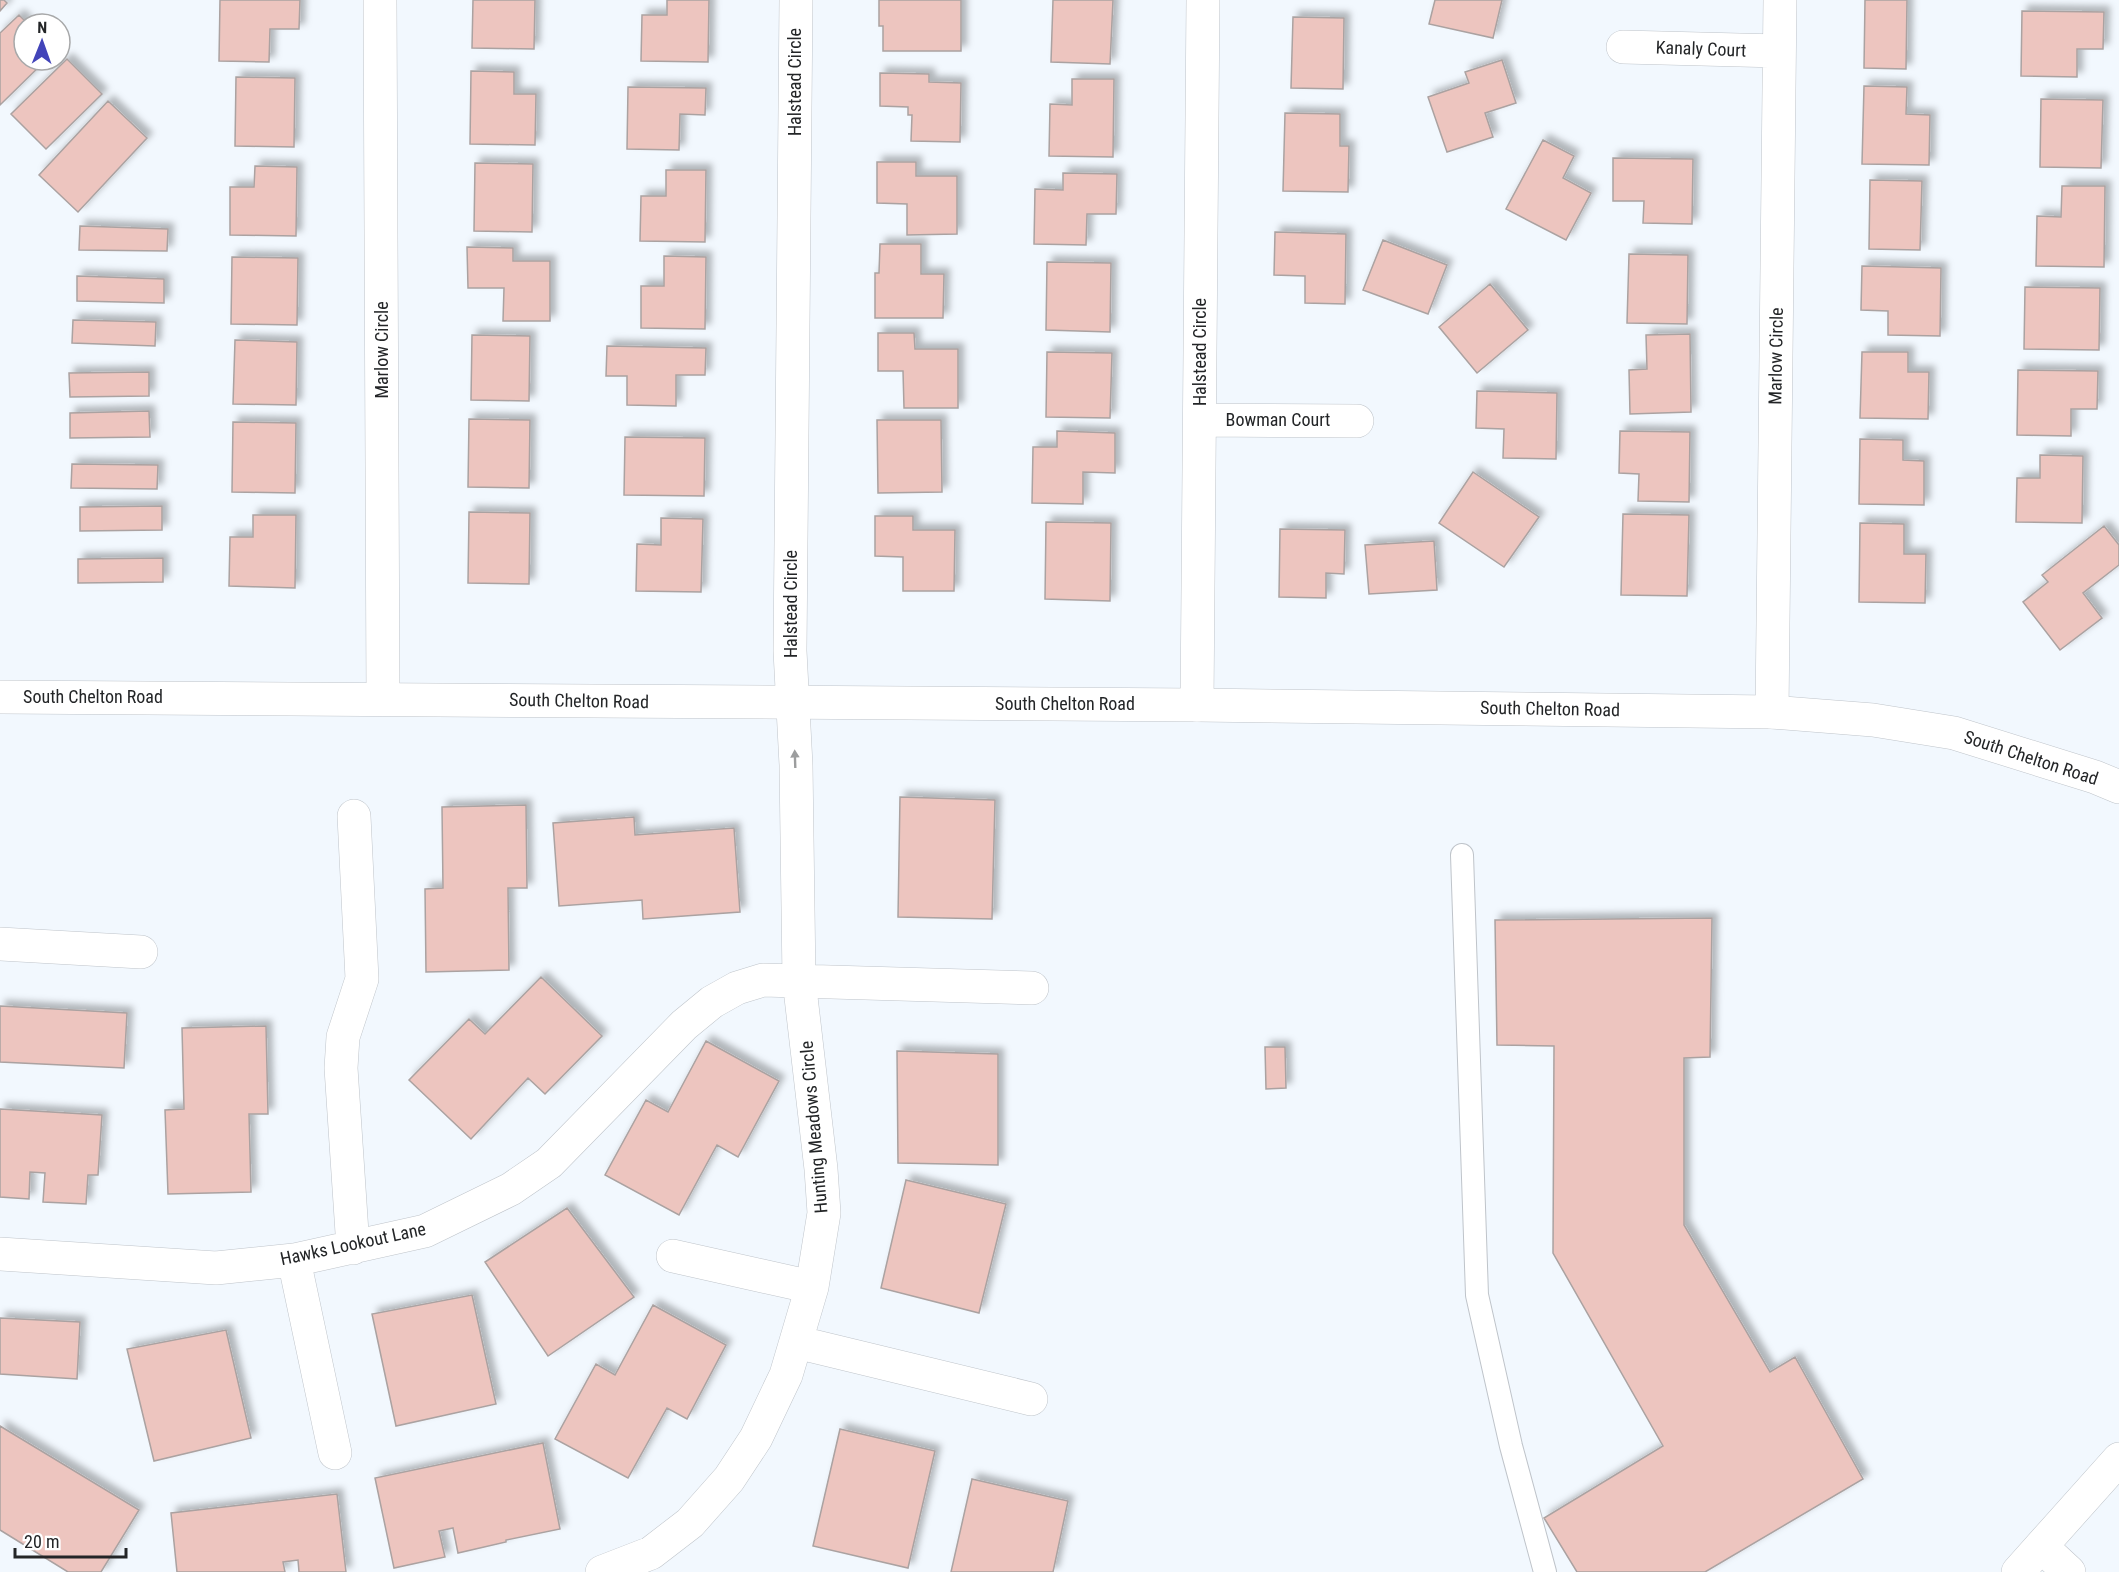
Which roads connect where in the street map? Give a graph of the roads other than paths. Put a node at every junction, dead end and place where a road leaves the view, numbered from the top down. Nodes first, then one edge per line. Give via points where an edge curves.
1 (380, 0) edge
2 (796, 0) edge
3 (1203, 0) edge
4 (1780, 0) edge
5 (1623, 47) dead end
6 (1779, 51) junction
7 (1200, 420) junction
8 (1357, 421) dead end
9 (0, 697) edge
10 (383, 699) junction
11 (792, 703) junction
12 (1197, 705) junction
13 (1772, 712) junction
14 (2119, 787) edge
15 (354, 816) dead end
16 (1462, 855) dead end
17 (0, 944) edge
18 (141, 952) dead end
19 (799, 980) junction
20 (1032, 988) dead end
21 (353, 1248) junction
22 (0, 1254) edge
23 (673, 1256) dead end
24 (294, 1260) junction
25 (812, 1287) junction
26 (796, 1342) junction
27 (1031, 1399) dead end
28 (335, 1453) dead end
29 (2119, 1459) edge
30 (2042, 1547) junction
31 (602, 1572) edge
32 (1545, 1572) edge
33 (2018, 1572) edge
34 (2069, 1572) edge

1 - 10 street, Marlow Circle
2 - 11 street, Halstead Circle
3 - 7 street, Halstead Circle
4 - 6 street, Marlow Circle
5 - 6 street, Kanaly Court
6 - 13 street, Marlow Circle
7 - 8 street, Bowman Court
7 - 12 street, Halstead Circle
9 - 10 street, South Chelton Road
10 - 11 street, South Chelton Road
11 - 12 street, South Chelton Road
19 -> 11 street, Hunting Meadows Circle
12 - 13 street, South Chelton Road
13 - 14 street, South Chelton Road via 1873,720 1954,734
15 - 21 street via 362,979 343,1037 341,1068
16 - 32 lane via 1477,1295
17 - 18 street
19 - 20 street, Hawks Lookout Lane
19 - 21 street, Hawks Lookout Lane via 763,980 712,1002 684,1025 549,1163 511,1189 425,1230
19 - 25 street, Hunting Meadows Circle via 824,1213
21 - 24 street, Hawks Lookout Lane
22 - 24 street, Hawks Lookout Lane via 216,1268
23 - 25 street
24 - 28 street
25 - 26 street, Hunting Meadows Circle
26 - 27 street
26 - 31 street, Hunting Meadows Circle via 786,1375 756,1438 729,1479 690,1523 651,1553
29 - 30 street
30 - 33 street
30 - 34 street

